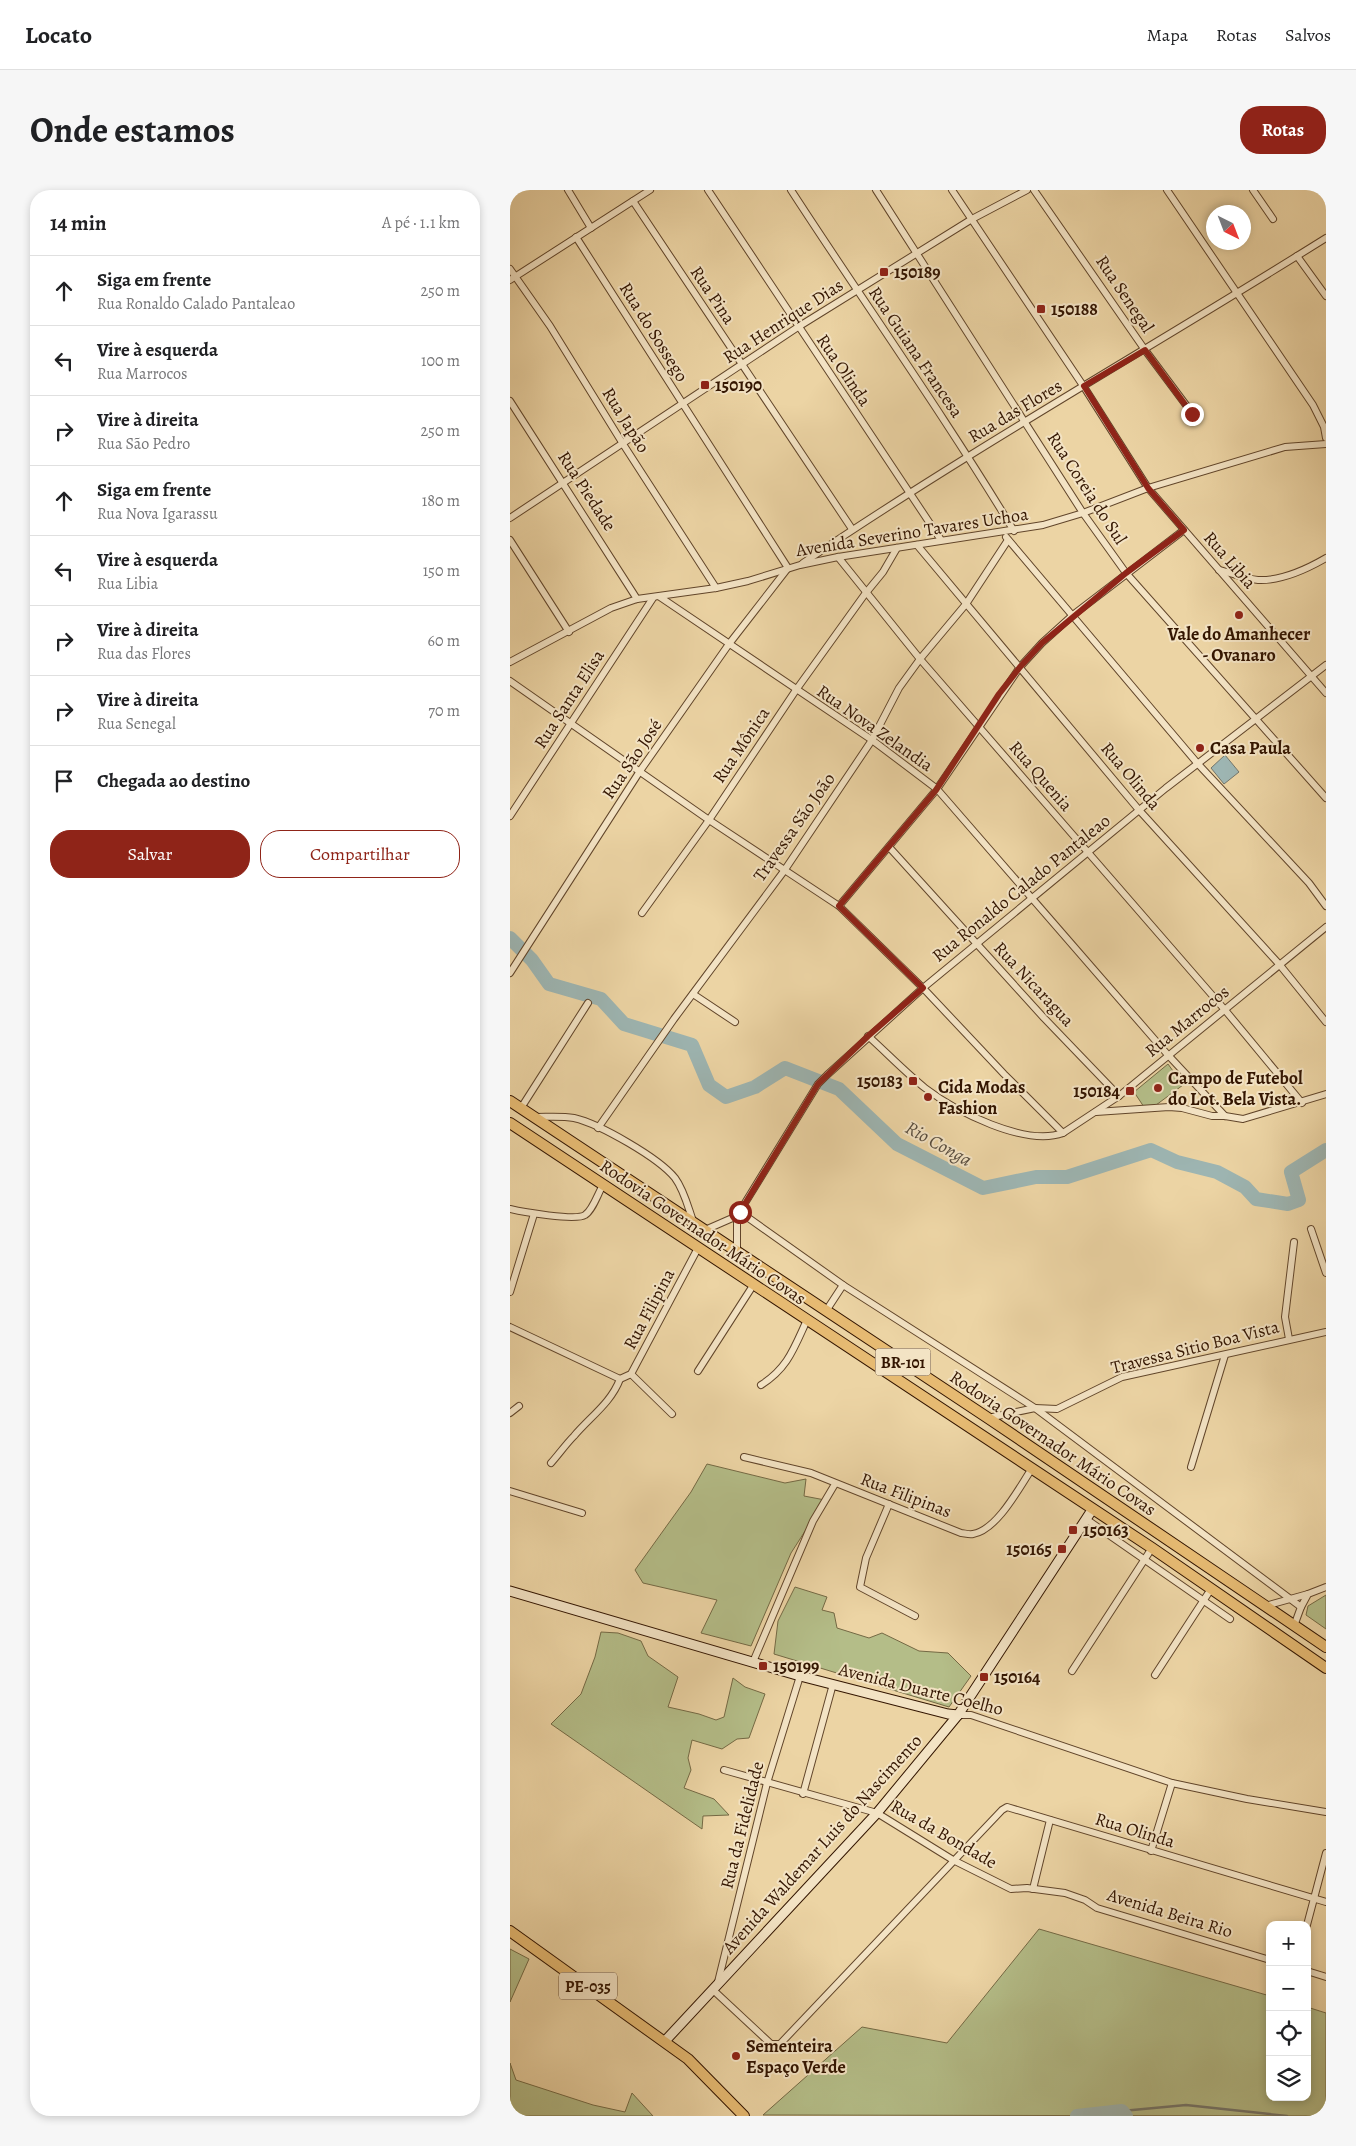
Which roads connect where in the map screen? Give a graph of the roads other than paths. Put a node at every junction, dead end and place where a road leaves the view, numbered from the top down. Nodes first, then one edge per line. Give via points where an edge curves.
1 (568, 190) edge
2 (650, 190) edge
3 (708, 190) edge
4 (791, 190) edge
5 (876, 190) edge
6 (952, 190) edge
7 (1027, 190) edge
8 (1034, 190) edge
9 (1167, 190) edge
10 (1253, 190) edge
11 (633, 201) junction
12 (1273, 219) dead end
13 (972, 220) junction
14 (591, 228) junction
15 (576, 237) junction
16 (1326, 238) edge
17 (916, 253) junction
18 (1297, 256) junction
19 (510, 269) edge
20 (516, 276) junction
21 (510, 280) edge
22 (856, 291) junction
23 (1238, 294) junction
24 (1326, 296) edge
25 (798, 327) junction
26 (1145, 350) junction
27 (742, 365) junction
28 (1084, 386) junction
29 (510, 400) edge
30 (683, 405) junction
31 (1192, 414) dead end
32 (1026, 421) junction
33 (1326, 438) edge
34 (623, 444) junction
35 (1326, 444) edge
36 (969, 456) junction
37 (564, 483) junction
38 (1148, 488) junction
39 (910, 494) junction
40 (1082, 513) junction
41 (510, 518) edge
42 (852, 529) junction
43 (1184, 530) junction
44 (1014, 531) junction
45 (1002, 533) junction
46 (510, 540) edge
47 (941, 540) junction
48 (1008, 540) junction
49 (917, 545) junction
50 (897, 548) junction
51 (838, 557) junction
52 (1326, 558) edge
53 (800, 565) junction
54 (788, 568) junction
55 (1218, 569) junction
56 (1126, 573) junction
57 (716, 588) junction
58 (865, 594) junction
59 (656, 597) junction
60 (638, 599) junction
61 (966, 604) junction
62 (1073, 615) junction
63 (569, 632) junction
64 (729, 644) junction
65 (920, 660) junction
66 (510, 662) edge
67 (1326, 665) edge
68 (1020, 667) junction
69 (1311, 676) junction
70 (510, 681) edge
71 (796, 690) junction
72 (1326, 693) edge
73 (1255, 719) junction
74 (571, 722) junction
75 (978, 726) junction
76 (872, 740) junction
77 (1198, 764) junction
78 (640, 771) junction
79 (936, 790) junction
80 (1326, 798) edge
81 (1139, 810) junction
82 (510, 816) edge
83 (709, 820) junction
84 (889, 846) junction
85 (1088, 853) junction
86 (784, 871) junction
87 (1033, 898) junction
88 (839, 906) junction
89 (1326, 906) edge
90 (642, 913) dead end
91 (1326, 927) edge
92 (976, 944) junction
93 (1279, 964) junction
94 (510, 973) edge
95 (923, 988) junction
96 (693, 994) junction
97 (588, 1003) dead end
98 (1225, 1010) junction
99 (735, 1022) dead end
100 (1326, 1022) edge
101 (868, 1036) junction
102 (1168, 1055) junction
103 (1326, 1094) edge
104 (1119, 1096) junction
105 (510, 1101) edge
106 (1302, 1103) junction
107 (520, 1108) junction
108 (1094, 1112) junction
109 (1225, 1116) junction
110 (535, 1117) junction
111 (510, 1123) edge
112 (598, 1128) junction
113 (1063, 1133) junction
114 (603, 1185) junction
115 (510, 1209) edge
116 (534, 1214) junction
117 (738, 1214) junction
118 (693, 1222) junction
119 (1311, 1229) dead end
120 (705, 1230) junction
121 (1294, 1242) dead end
122 (698, 1248) junction
123 (737, 1251) junction
124 (1326, 1273) edge
125 (754, 1284) junction
126 (843, 1285) junction
127 (510, 1292) edge
128 (826, 1311) junction
129 (807, 1320) junction
130 (510, 1328) edge
131 (1326, 1332) edge
132 (1289, 1339) junction
133 (1225, 1354) junction
134 (698, 1371) dead end
135 (631, 1374) junction
136 (620, 1379) junction
137 (761, 1385) dead end
138 (519, 1406) dead end
139 (1035, 1408) junction
140 (510, 1413) edge
141 (672, 1414) dead end
142 (988, 1418) junction
143 (744, 1457) dead end
144 (551, 1463) dead end
145 (1191, 1467) dead end
146 (1031, 1470) junction
147 (835, 1484) junction
148 (510, 1491) edge
149 (889, 1504) junction
150 (582, 1513) dead end
151 (1089, 1514) junction
152 (1152, 1548) junction
153 (1145, 1559) junction
154 (1326, 1587) edge
155 (1211, 1589) junction
156 (510, 1591) edge
157 (1308, 1594) junction
158 (1202, 1600) junction
159 (1290, 1600) junction
160 (1264, 1606) junction
161 (1300, 1607) junction
162 (915, 1616) dead end
163 (1230, 1619) dead end
164 (1294, 1626) junction
165 (1326, 1647) edge
166 (753, 1662) junction
167 (1326, 1668) edge
168 (1072, 1671) dead end
169 (1154, 1675) dead end
170 (800, 1676) junction
171 (833, 1684) junction
172 (958, 1715) junction
173 (724, 1770) dead end
174 (767, 1783) junction
175 (1172, 1783) junction
176 (803, 1794) junction
177 (1326, 1812) edge
178 (877, 1813) junction
179 (1050, 1820) junction
180 (1151, 1851) junction
181 (1326, 1853) edge
182 (953, 1860) junction
183 (1033, 1889) junction
184 (1314, 1898) junction
185 (1326, 1902) edge
186 (1308, 1921) edge
187 (510, 1931) edge
188 (1266, 1959) edge
189 (1311, 1972) edge
190 (1326, 1977) edge
191 (718, 1982) junction
192 (712, 1989) junction
193 (665, 2041) junction
194 (744, 2116) edge

1 - 14 street
2 - 11 street
3 - 25 street, Rua Olinda
4 - 22 street, Rua Guiana Francesa
5 - 17 street, Rua Coreia do Sul
6 - 13 street, Rua Libia
7 - 13 street, Rua Henrique Dias
8 - 26 street, Rua Senegal
9 - 23 street
10 - 12 street
11 - 14 street
11 - 27 street, Rua Pina
13 - 17 street, Rua Henrique Dias
13 - 28 street, Rua Libia
14 - 15 street
15 - 20 street
15 - 30 street, Rua do Sossego
16 - 18 street, Rua das Flores
17 - 22 street, Rua Henrique Dias
17 - 32 street, Rua Coreia do Sul
18 - 23 street, Rua das Flores
18 - 24 street
19 - 20 street, Rua Japão
20 - 21 street
20 - 34 street, Rua Japão
22 - 25 street, Rua Henrique Dias
22 - 36 street, Rua Guiana Francesa
23 - 26 street, Rua das Flores
23 - 33 street via 1313,405
25 - 27 street, Rua Henrique Dias
25 - 39 street, Rua Olinda
26 - 28 street, Rua das Flores
26 - 31 street, Rua Senegal
27 - 30 street, Rua Henrique Dias
27 - 42 street, Rua Pina
28 - 32 street, Rua das Flores
28 - 38 street, Rua Libia
29 - 37 street, Rua Piedade
30 - 34 street, Rua Henrique Dias
30 - 54 street, Rua do Sossego
32 - 36 street, Rua das Flores
32 - 40 street, Rua Coreia do Sul
34 - 37 street, Rua Henrique Dias
34 - 57 street, Rua Japão
35 - 38 street, Avenida Severino Tavares Uchoa via 1285,447
36 - 39 street, Rua das Flores
36 - 44 street, Rua Guiana Francesa
37 - 41 street, Rua Henrique Dias
37 - 60 street, Rua Piedade
38 - 40 street, Avenida Severino Tavares Uchoa
38 - 43 street, Rua Libia
39 - 42 street, Rua das Flores
39 - 47 street, Rua Olinda
40 - 44 street, Avenida Severino Tavares Uchoa
40 - 56 street, Rua Coreia do Sul
42 - 53 street, Rua das Flores
43 - 55 street, Rua Libia
43 - 56 street
44 - 45 street, Avenida Severino Tavares Uchoa
45 - 47 street, Avenida Severino Tavares Uchoa
45 - 48 street
46 - 63 street
47 - 49 street, Avenida Severino Tavares Uchoa
48 - 61 street, Travessa São João
48 - 62 street
49 - 50 street, Avenida Severino Tavares Uchoa
49 - 61 street, Rua Olinda
50 - 51 street, Avenida Severino Tavares Uchoa
50 - 58 street, Rua Mônica
51 - 53 street, Avenida Severino Tavares Uchoa
51 - 58 street, Rua Quenia
52 - 55 street via 1270,579 1246,578
53 - 54 street, Avenida Severino Tavares Uchoa
54 - 57 street, Avenida Severino Tavares Uchoa
54 - 64 street, Rua São José
55 - 69 street, Rua Libia
56 - 62 street
56 - 73 street, Rua Coreia do Sul
57 - 59 street, Avenida Severino Tavares Uchoa
58 - 65 street, Rua Quenia
58 - 71 street, Rua Mônica
59 - 60 street, Avenida Severino Tavares Uchoa
59 - 64 street, Rua Nova Zelandia
59 - 74 street, Rua Santa Elisa
60 - 63 street, Avenida Severino Tavares Uchoa via 611,608
61 - 65 street, Travessa São João
61 - 68 street, Rua Olinda
62 - 68 street
62 - 77 street
63 - 66 street, Avenida Severino Tavares Uchoa
64 - 71 street, Rua Nova Zelandia
64 - 78 street, Rua São José
65 - 75 street, Rua Quenia
65 - 76 street, Travessa São João via 899,688
67 - 69 street, Rua Ronaldo Calado Pantaleao
68 - 75 street
68 - 81 street, Rua Olinda
69 - 72 street, Rua Libia
69 - 73 street, Rua Ronaldo Calado Pantaleao
70 - 74 street
71 - 76 street, Rua Nova Zelandia
71 - 83 street, Rua Mônica
73 - 77 street, Rua Ronaldo Calado Pantaleao
73 - 80 street, Rua Coreia do Sul
74 - 78 street
74 - 82 street, Rua Santa Elisa
75 - 79 street
75 - 85 street, Rua Quenia
76 - 79 street, Rua Nova Zelandia
76 - 86 street, Travessa São João
77 - 81 street, Rua Ronaldo Calado Pantaleao
77 - 89 street via 1309,883
78 - 83 street
78 - 94 street, Rua São José
79 - 84 street
79 - 87 street, Rua Nova Zelandia
81 - 85 street, Rua Ronaldo Calado Pantaleao
81 - 93 street, Rua Olinda
83 - 86 street
83 - 90 street, Rua Mônica
84 - 88 street
84 - 92 street, Rua Nicaragua
85 - 87 street, Rua Ronaldo Calado Pantaleao
85 - 98 street, Rua Quenia
86 - 88 street
86 - 96 street, Travessa São João
87 - 92 street, Rua Ronaldo Calado Pantaleao
87 - 102 street, Rua Nova Zelandia
88 - 95 street
91 - 93 street, Rua Marrocos
92 - 95 street, Rua Ronaldo Calado Pantaleao
92 - 104 street, Rua Nicaragua
93 - 98 street, Rua Marrocos
93 - 100 street, Rua Olinda
95 - 101 street, Rua Ronaldo Calado Pantaleao
95 - 113 street
96 - 99 street
96 - 112 street, Travessa São João
97 - 107 street
98 - 102 street, Rua Marrocos
98 - 106 street, Rua Quenia
101 - 113 street, Rua Marrocos via 926,1088 988,1123 1046,1137
101 - 117 street, Rua Ronaldo Calado Pantaleao via 818,1084
102 - 104 street, Rua Marrocos
102 - 109 street, Rua Nova Zelandia
103 - 106 street
104 - 108 street, Rua Marrocos
105 - 107 main road, Rodovia Governador Mário Covas / BR-101
106 - 109 street via 1243,1119
107 - 110 main road, Rodovia Governador Mário Covas / BR-101
108 - 109 street via 1169,1107
108 - 113 street, Rua Marrocos
110 - 112 street via 576,1119
110 - 118 main road, Rodovia Governador Mário Covas / BR-101
111 - 114 main road, Rodovia Governador Mário Covas / BR-101
112 - 118 street via 626,1142 668,1172 681,1188
114 - 116 street via 584,1216
114 - 122 main road, Rodovia Governador Mário Covas / BR-101
115 - 116 street
116 - 127 street
117 - 120 street
117 - 123 street
117 - 126 street
118 - 120 main road, Rodovia Governador Mário Covas / BR-101
119 - 124 street
120 - 123 main road, Rodovia Governador Mário Covas / BR-101
121 - 132 street via 1285,1317
122 - 125 main road, Rodovia Governador Mário Covas / BR-101
122 - 135 street, Rua Filipina
123 - 128 main road, Rodovia Governador Mário Covas / BR-101
125 - 129 main road, Rodovia Governador Mário Covas / BR-101
125 - 134 street
126 - 128 street
126 - 139 street
128 - 142 main road, Rodovia Governador Mário Covas / BR-101
129 - 137 street via 784,1365 776,1376
129 - 146 main road, Rodovia Governador Mário Covas / BR-101
130 - 136 street
131 - 132 street, Travessa Sitio Boa Vista
132 - 133 street, Travessa Sitio Boa Vista
133 - 139 street, Travessa Sitio Boa Vista via 1128,1375 1064,1406
133 - 145 street
135 - 136 street, Rua Filipina
135 - 141 street
136 - 144 street via 606,1403
138 - 140 street
139 - 142 street, Travessa Sitio Boa Vista
139 - 159 street
142 - 160 main road, Rodovia Governador Mário Covas / BR-101
143 - 147 street, Rua Filipinas via 811,1473
146 - 149 street, Rua Filipinas via 1008,1506 994,1521 972,1534 961,1533
146 - 151 main road, Rodovia Governador Mário Covas / BR-101
147 - 149 street, Rua Filipinas
147 - 166 street via 813,1522
148 - 150 street
149 - 162 street via 866,1558 860,1587
151 - 152 main road, Rodovia Governador Mário Covas / BR-101
151 - 153 street
151 - 172 main road, Avenida Waldemar Luis do Nascimento
152 - 153 street
152 - 155 main road, Rodovia Governador Mário Covas / BR-101
153 - 158 street
153 - 168 street
154 - 157 street
155 - 158 street
155 - 167 main road, Rodovia Governador Mário Covas / BR-101
156 - 166 main road, Avenida Duarte Coelho
157 - 159 street
157 - 161 street
158 - 163 street
158 - 169 street
159 - 160 street
159 - 161 street
160 - 164 main road, Rodovia Governador Mário Covas / BR-101
161 - 164 street
164 - 165 main road, Rodovia Governador Mário Covas / BR-101
166 - 170 main road, Avenida Duarte Coelho
170 - 171 main road, Avenida Duarte Coelho
170 - 174 street, Rua da Fidelidade
171 - 172 main road, Avenida Duarte Coelho
171 - 176 street
172 - 175 street, Avenida Duarte Coelho via 971,1715
172 - 178 main road, Avenida Waldemar Luis do Nascimento
173 - 174 street, Rua da Bondade
174 - 176 street, Rua da Bondade
174 - 191 street, Rua da Fidelidade
175 - 177 street, Avenida Duarte Coelho
175 - 180 street
176 - 178 street, Rua da Bondade
178 - 182 street, Rua da Bondade
178 - 191 main road, Avenida Waldemar Luis do Nascimento
179 - 180 street, Rua Olinda
179 - 182 street, Rua Olinda via 1007,1807
179 - 183 street
180 - 184 street, Rua Olinda
181 - 184 street
182 - 183 street, Rua da Bondade via 1011,1889
182 - 192 street via 780,2044 771,2044
183 - 188 street, Avenida Beira Rio via 1078,1897 1097,1908
184 - 185 street, Rua Olinda
184 - 186 street
187 - 193 main road, PE-035
189 - 190 street
191 - 192 main road, Avenida Waldemar Luis do Nascimento
192 - 193 main road, Avenida Waldemar Luis do Nascimento
193 - 194 main road, PE-035 via 706,2075

